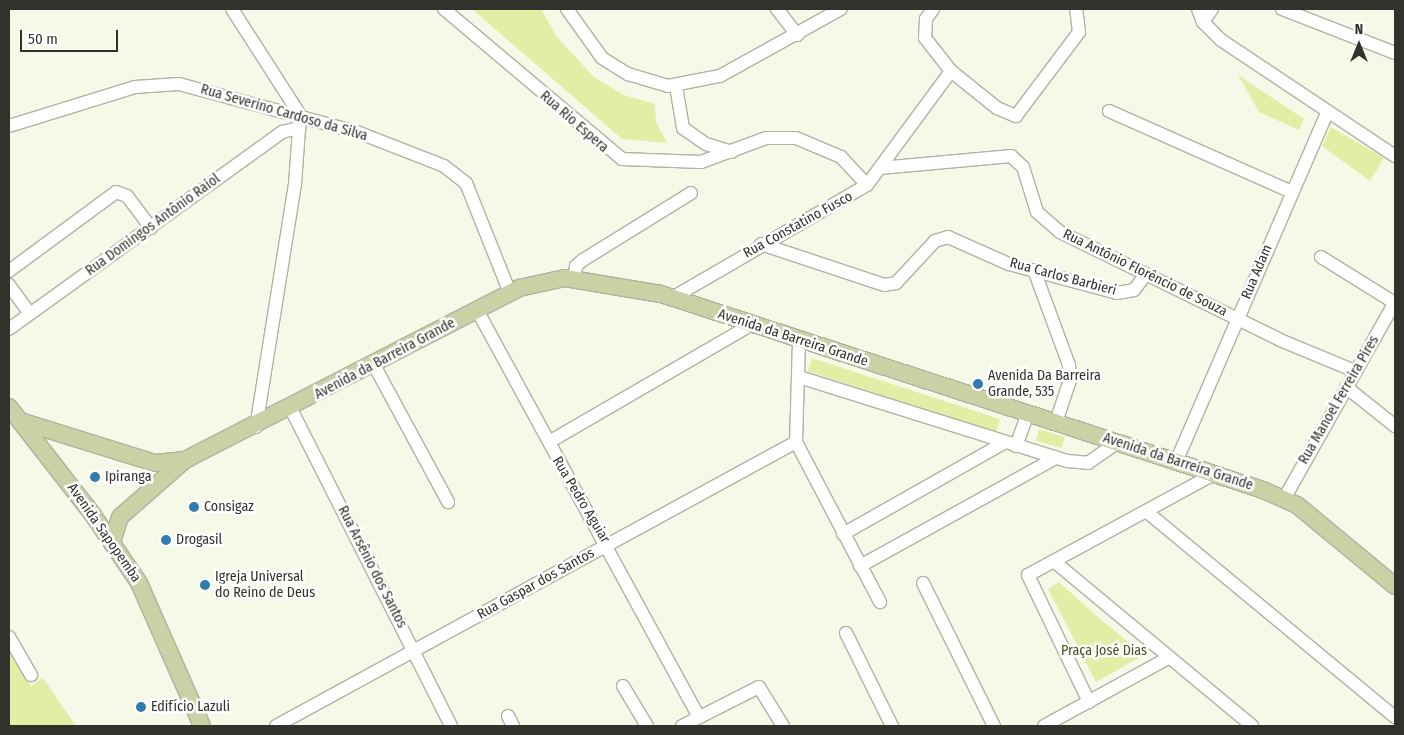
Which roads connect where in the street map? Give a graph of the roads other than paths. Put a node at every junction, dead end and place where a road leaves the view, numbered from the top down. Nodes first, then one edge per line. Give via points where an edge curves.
1 (232, 9) edge
2 (444, 9) edge
3 (566, 9) edge
4 (778, 9) edge
5 (841, 9) edge
6 (933, 9) edge
7 (1076, 9) edge
8 (1198, 9) edge
9 (1212, 9) edge
10 (1282, 9) edge
11 (1203, 22) junction
12 (797, 35) junction
13 (1395, 53) edge
14 (951, 71) junction
15 (676, 86) junction
16 (1108, 111) dead end
17 (1328, 111) junction
18 (300, 115) junction
19 (9, 126) edge
20 (300, 128) junction
21 (732, 152) junction
22 (1395, 156) edge
23 (880, 168) junction
24 (867, 185) junction
25 (1292, 192) junction
26 (691, 193) dead end
27 (151, 228) junction
28 (762, 244) junction
29 (1321, 257) dead end
30 (1034, 270) junction
31 (9, 271) edge
32 (1146, 274) junction
33 (574, 279) junction
34 (9, 285) edge
35 (510, 293) junction
36 (672, 298) junction
37 (1395, 303) edge
38 (477, 310) junction
39 (29, 313) junction
40 (1237, 318) junction
41 (751, 325) junction
42 (9, 329) edge
43 (799, 341) junction
44 (374, 364) junction
45 (1355, 371) junction
46 (799, 377) junction
47 (1346, 386) junction
48 (9, 408) edge
49 (291, 408) junction
50 (1028, 413) junction
51 (20, 421) junction
52 (1056, 422) junction
53 (1395, 426) edge
54 (256, 427) junction
55 (63, 434) junction
56 (549, 442) junction
57 (796, 442) junction
58 (1118, 442) junction
59 (1010, 444) junction
60 (46, 455) junction
61 (1056, 458) junction
62 (186, 460) junction
63 (146, 461) junction
64 (1176, 462) junction
65 (1214, 474) junction
66 (155, 487) junction
67 (1284, 499) junction
68 (448, 502) dead end
69 (1148, 512) junction
70 (94, 515) junction
71 (120, 516) junction
72 (843, 534) junction
73 (112, 542) junction
74 (608, 545) junction
75 (1056, 563) junction
76 (860, 566) junction
77 (923, 582) dead end
78 (1395, 586) edge
79 (880, 602) dead end
80 (846, 633) dead end
81 (9, 637) edge
82 (413, 652) junction
83 (1168, 658) junction
84 (31, 675) dead end
85 (623, 686) dead end
86 (1089, 702) junction
87 (700, 717) junction
88 (1395, 717) edge
89 (202, 726) edge
90 (276, 726) edge
91 (451, 726) edge
92 (646, 726) edge
93 (682, 726) edge
94 (783, 726) edge
95 (892, 726) edge
96 (994, 726) edge
97 (1044, 726) edge
98 (1250, 726) edge

1 - 18 street
2 - 21 street, Rua Rio Espera via 622,159 701,162
3 - 15 street via 602,58 628,74
4 - 12 street
5 - 12 street
6 - 14 street via 926,19 925,38
7 - 14 street via 1079,32 1016,116 997,108
8 - 11 street
9 - 11 street
10 - 13 street
11 - 17 street via 1221,40
12 - 15 street via 720,76
14 - 23 street, Rua Constatino Fusco
15 - 21 street via 683,128 706,144
16 - 25 street
17 - 22 street
17 - 25 street, Rua Adam
18 - 19 street, Rua Severino Cardoso da Silva via 179,84 156,83
18 - 20 street
18 - 35 street, Rua Severino Cardoso da Silva via 357,132 457,174 472,194
20 - 27 street, Rua Domingos Antônio Raiol via 282,132
20 - 54 street
21 - 24 street, Rua Rio Espera via 766,138 796,138 841,157
23 - 24 street, Rua Constatino Fusco
23 - 32 street, Rua Antônio Florêncio de Souza via 1011,156 1023,167 1037,212 1047,223
24 - 28 street, Rua Constatino Fusco
25 - 40 street, Rua Adam
26 - 33 street via 583,260 576,266
27 - 31 street via 127,196 116,192
27 - 39 street, Rua Domingos Antônio Raiol
28 - 30 street, Rua Carlos Barbieri via 884,284 896,283 935,241 948,237 1008,264
28 - 36 street, Rua Constatino Fusco
29 - 37 street
30 - 32 street, Rua Carlos Barbieri via 1122,293 1134,290
30 - 52 street via 1069,365 1070,380
32 - 40 street, Rua Antônio Florêncio de Souza
33 - 35 main road, Avenida da Barreira Grande via 540,281
33 - 36 main road, Avenida da Barreira Grande
34 - 39 street
35 - 38 main road, Avenida da Barreira Grande
36 - 41 main road, Avenida da Barreira Grande
37 - 45 street, Rua Manoel Ferreira Pires
38 - 44 main road, Avenida da Barreira Grande
38 - 56 street, Rua Pedro Aguiar
39 - 42 street, Rua Domingos Antônio Raiol
40 - 45 street, Rua Antônio Florêncio de Souza
40 - 64 street, Rua Adam
41 - 43 main road, Avenida da Barreira Grande
41 - 56 street
43 - 46 street
43 - 50 main road, Avenida da Barreira Grande
44 - 49 main road, Avenida da Barreira Grande
44 - 68 street
45 - 47 street, Rua Manoel Ferreira Pires
46 - 57 street
46 - 59 street
47 - 53 street
47 - 67 street, Rua Manoel Ferreira Pires
48 - 51 main road, Avenida Sapopemba
49 - 54 main road, Avenida da Barreira Grande
49 - 82 street, Rua Arsênio dos Santos
50 - 52 main road, Avenida da Barreira Grande
50 - 59 street
51 - 55 main road, Avenida da Barreira Grande
51 - 60 main road, Avenida Sapopemba
52 - 58 main road, Avenida da Barreira Grande
54 - 62 main road, Avenida da Barreira Grande
55 - 60 main road via 50,441
55 - 63 main road, Avenida da Barreira Grande
56 - 74 street, Rua Pedro Aguiar
57 - 72 street
57 - 74 street, Rua Gaspar dos Santos
58 - 61 street via 1088,463
58 - 64 main road, Avenida da Barreira Grande
59 - 61 street
59 - 72 street
60 - 70 main road, Avenida Sapopemba
61 - 76 street
62 - 63 main road, Avenida da Barreira Grande
62 - 66 main road, Avenida da Barreira Grande
63 - 66 main road via 155,472
64 - 65 main road, Avenida da Barreira Grande
65 - 67 main road, Avenida da Barreira Grande
65 - 69 street
66 - 71 main road, Avenida da Barreira Grande
67 - 78 main road, Avenida da Barreira Grande via 1331,531
69 - 75 street
69 - 88 street
70 - 71 main road
70 - 73 main road, Avenida Sapopemba
71 - 73 main road
72 - 76 street
73 - 89 main road, Avenida Sapopemba via 144,593
74 - 82 street, Rua Gaspar dos Santos
74 - 87 street, Rua Pedro Aguiar
75 - 83 street
75 - 86 street via 1028,575
76 - 79 street
77 - 96 street
80 - 95 street
81 - 84 street
82 - 90 street, Rua Gaspar dos Santos
82 - 91 street, Rua Arsênio dos Santos
83 - 86 street
83 - 98 street
85 - 92 street
86 - 97 street
87 - 93 street
87 - 94 street via 762,688

